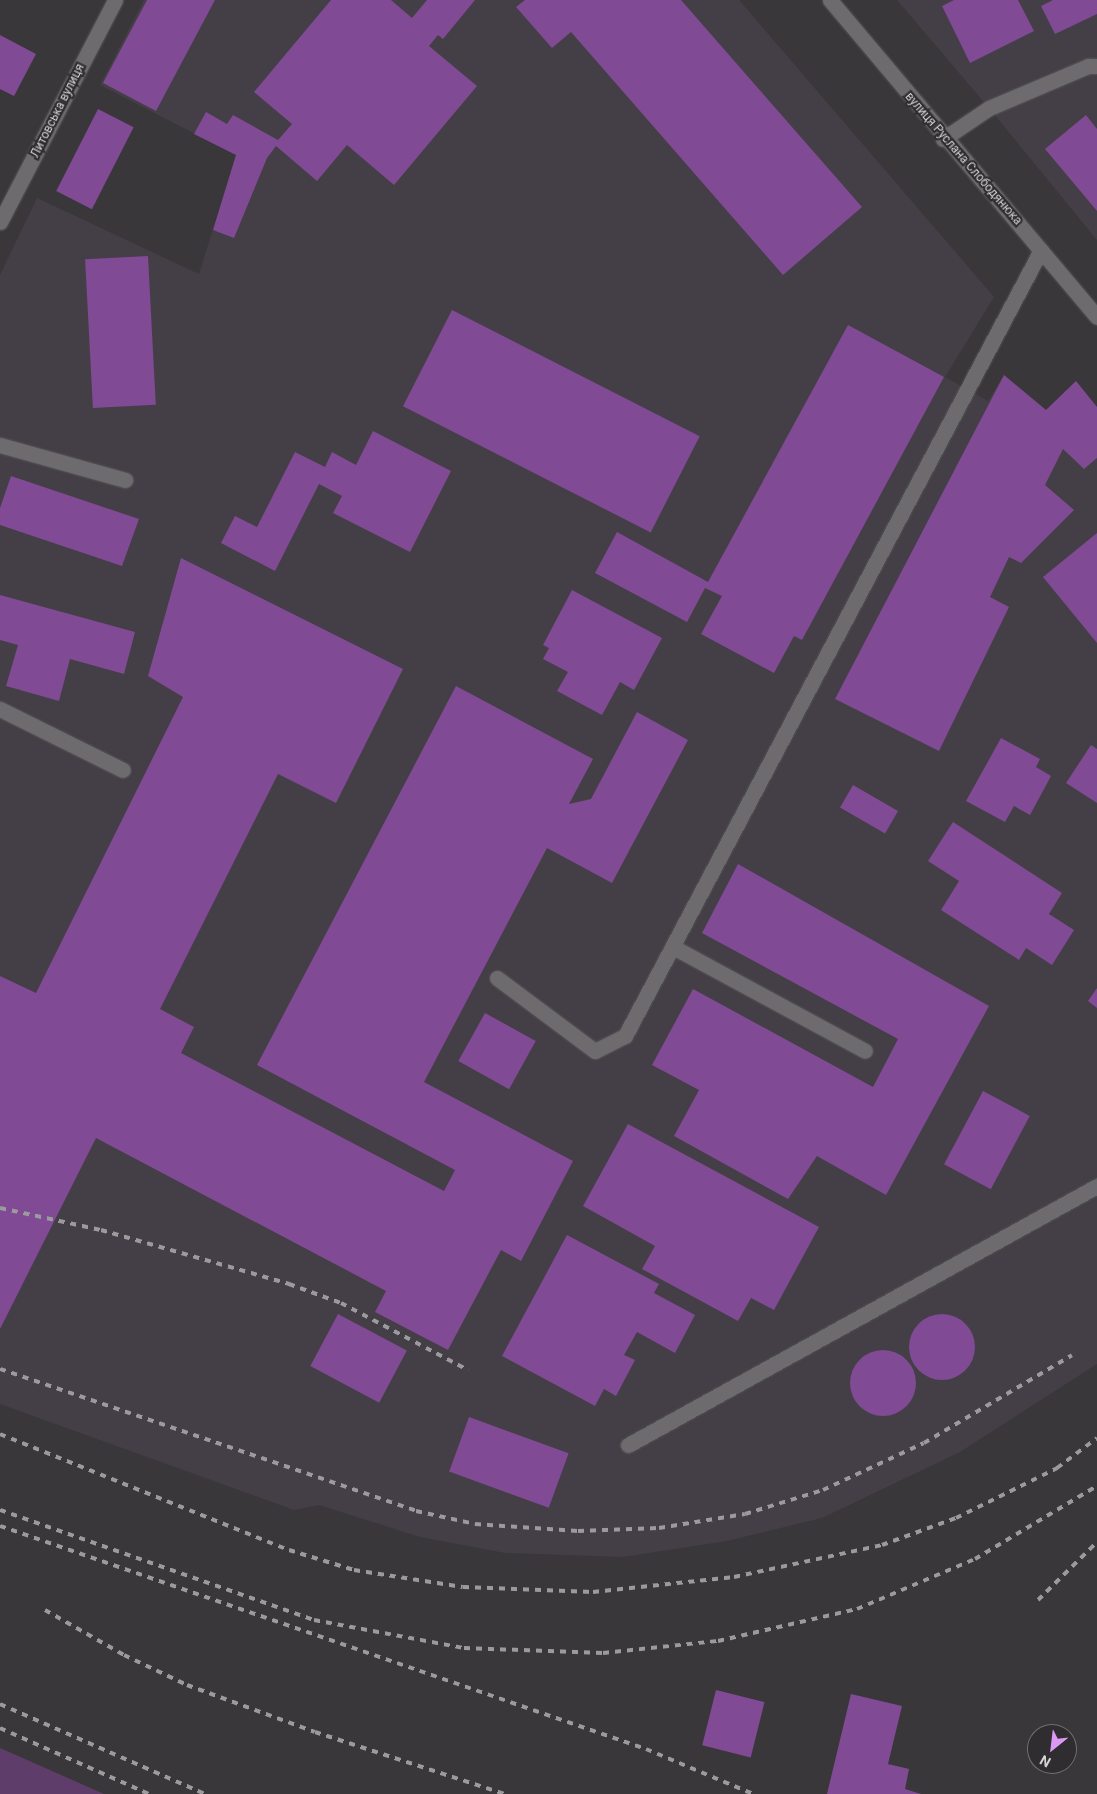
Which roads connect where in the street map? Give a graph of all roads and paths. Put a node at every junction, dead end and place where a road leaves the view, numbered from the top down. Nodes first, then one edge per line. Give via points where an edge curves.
1 (115, 0) edge
2 (830, 0) edge
3 (1097, 66) edge
4 (944, 139) junction
5 (0, 222) edge
6 (1041, 250) junction
7 (1097, 317) edge
8 (0, 445) edge
9 (125, 480) dead end
10 (0, 709) edge
11 (123, 770) dead end
12 (673, 947) junction
13 (497, 978) dead end
14 (865, 1051) dead end
15 (1097, 1186) edge
16 (628, 1445) dead end

1 - 5 street, Литовська вулиця
2 - 4 street, вулиця Руслана Слободянюка
3 - 4 street via 1088,66 989,108
4 - 6 street, вулиця Руслана Слободянюка
6 - 7 street, вулиця Руслана Слободянюка
6 - 12 street
8 - 9 street
10 - 11 street
12 - 13 street via 625,1036 594,1051
12 - 14 street
15 - 16 street

